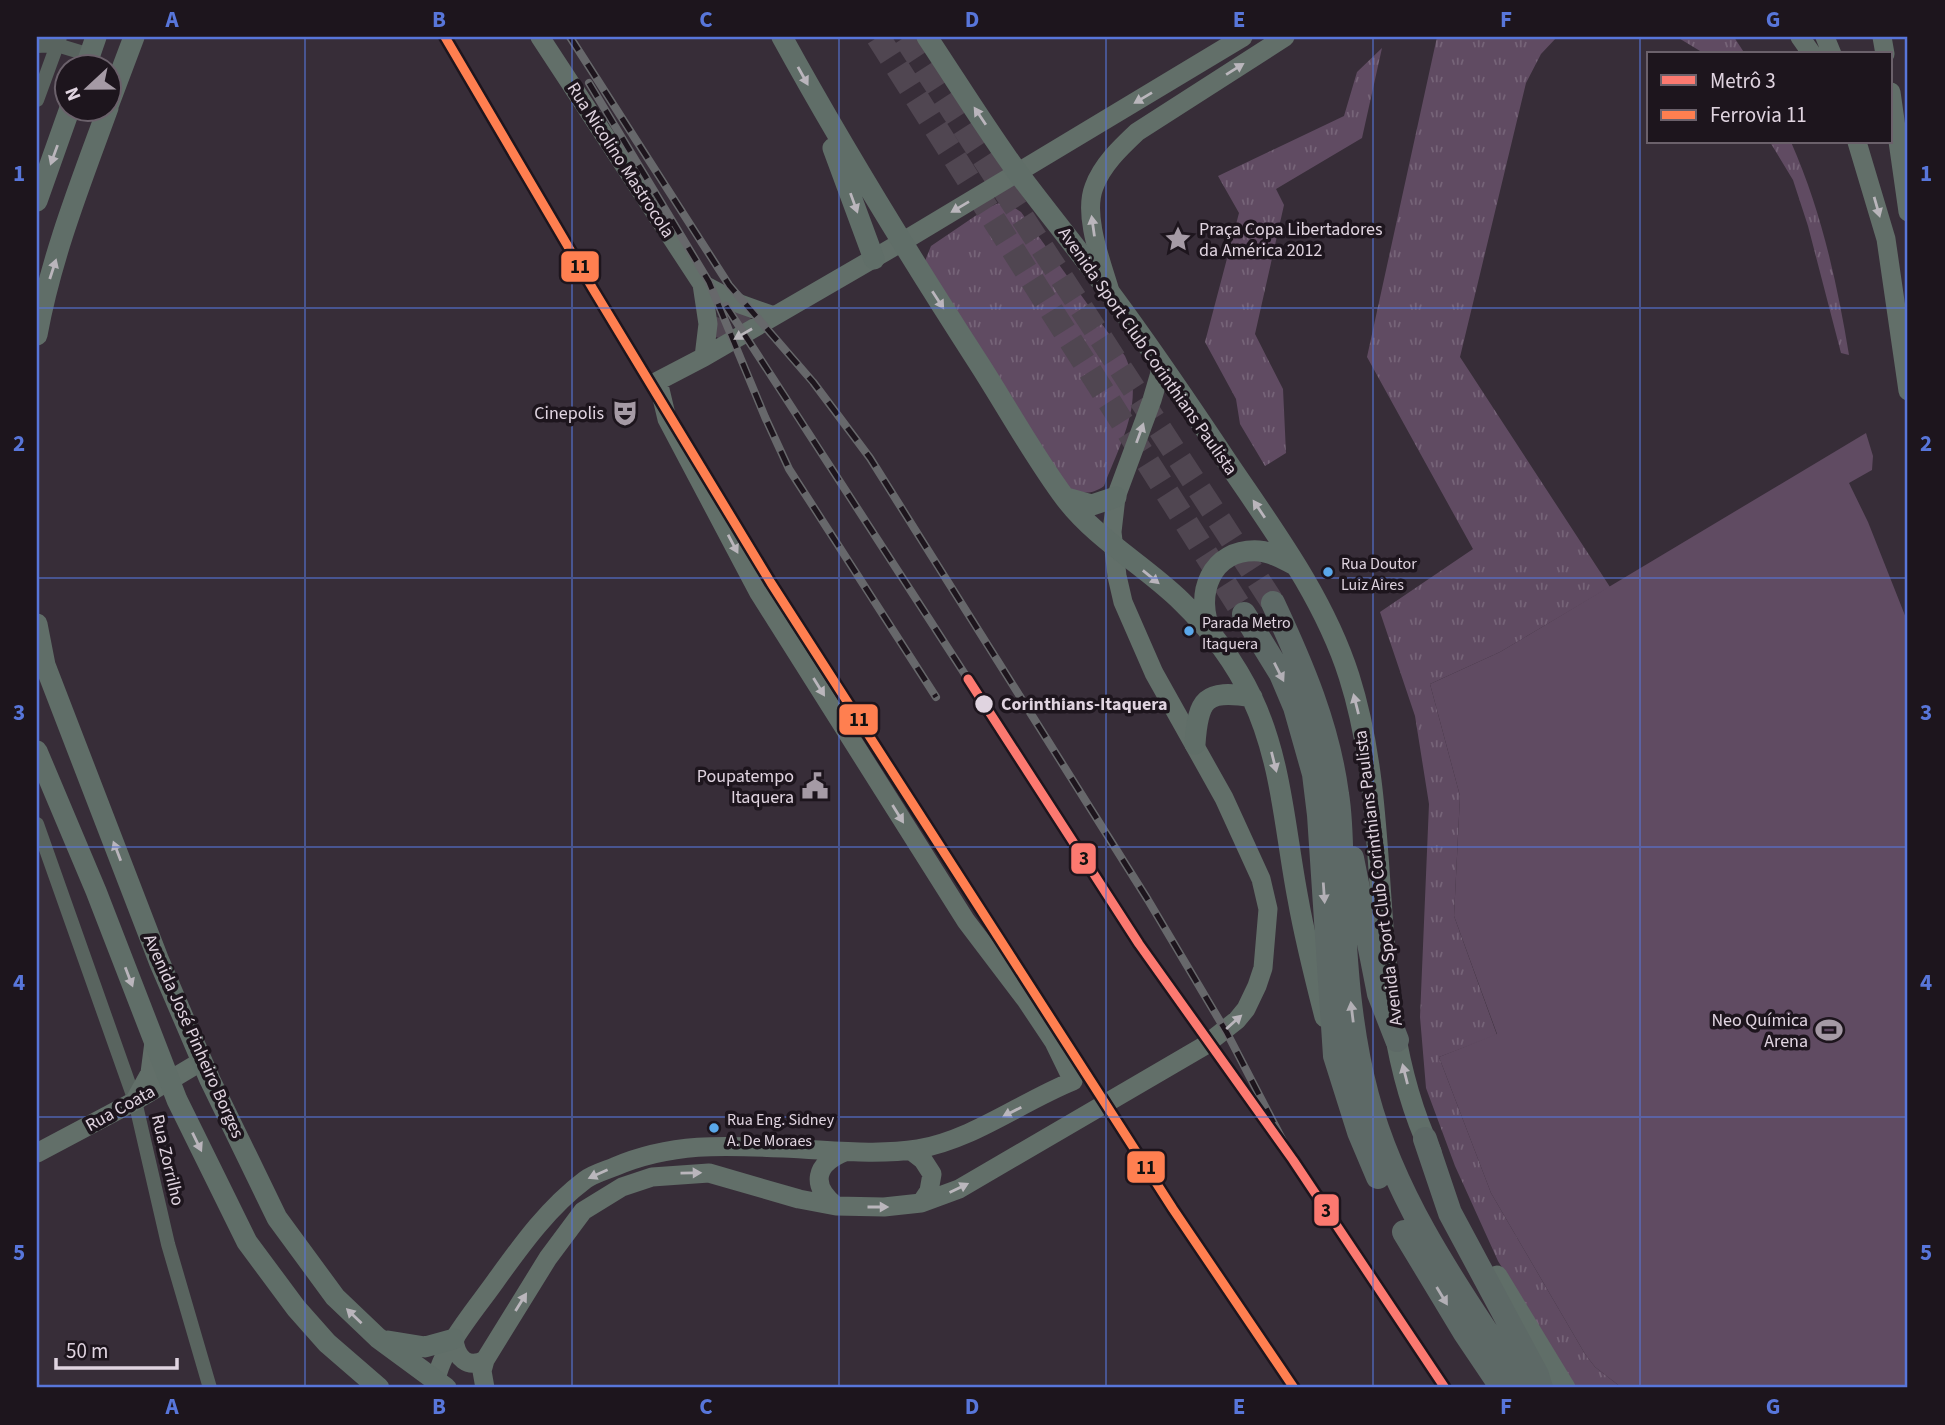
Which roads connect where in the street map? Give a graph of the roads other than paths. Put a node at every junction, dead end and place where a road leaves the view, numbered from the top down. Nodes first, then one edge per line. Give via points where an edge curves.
1 (134, 37) edge
2 (540, 37) edge
3 (782, 37) edge
4 (927, 37) edge
5 (1243, 37) edge
6 (1285, 37) edge
7 (1800, 37) edge
8 (58, 41) edge
9 (37, 46) edge
10 (88, 52) edge
11 (1811, 52) edge
12 (122, 69) edge
13 (1892, 99) edge
14 (37, 100) edge
15 (825, 115) junction
16 (65, 122) edge
17 (103, 122) edge
18 (1858, 144) edge
19 (1018, 172) junction
20 (37, 201) edge
21 (1908, 212) edge
22 (902, 242) junction
23 (874, 259) junction
24 (702, 284) junction
25 (1110, 292) junction
26 (774, 316) junction
27 (37, 335) edge
28 (704, 357) junction
29 (1162, 366) junction
30 (1908, 391) edge
31 (1065, 497) junction
32 (1116, 497) junction
33 (1114, 547) junction
34 (1297, 566) junction
35 (1273, 603) tunnel mouth
36 (1244, 614) tunnel mouth
37 (37, 624) edge
38 (1215, 639) junction
39 (1252, 696) junction
40 (1195, 744) junction
41 (37, 751) edge
42 (1338, 798) junction
43 (37, 824) edge
44 (96, 891) junction
45 (136, 900) junction
46 (119, 950) junction
47 (159, 961) junction
48 (1397, 1040) junction
49 (154, 1042) junction
50 (1335, 1056) junction
51 (202, 1061) junction
52 (169, 1080) junction
53 (135, 1101) junction
54 (1425, 1139) junction
55 (910, 1150) junction
56 (845, 1152) junction
57 (37, 1153) edge
58 (921, 1203) junction
59 (836, 1206) junction
60 (378, 1339) junction
61 (454, 1339) junction
62 (485, 1360) junction
63 (439, 1386) edge
64 (210, 1388) edge
65 (379, 1388) edge
66 (485, 1388) edge
67 (1502, 1388) edge
68 (1524, 1388) edge
69 (1541, 1388) edge
70 (1565, 1388) edge

1 - 12 main road
2 - 24 street, Rua Nicolino Mastrocola
3 -> 15 main road
19 -> 4 main road, Avenida Sport Club Corinthians Paulista
5 -> 19 street
25 -> 6 street via 1091,209 1093,188 1103,169 1137,132
7 - 11 street
8 - 9 street
8 - 10 street
8 - 14 street
13 - 21 street
15 - 22 main road
15 -> 23 main road
16 -> 20 main road
27 -> 17 main road via 43,302
18 -> 30 street via 1886,239
19 -> 22 street
19 - 25 main road, Avenida Sport Club Corinthians Paulista
22 - 23 street
22 -> 31 main road
23 - 26 street
24 - 26 street, Rua Nicolino Mastrocola
24 - 28 street, Rua Nicolino Mastrocola via 708,324
25 - 29 main road, Avenida Sport Club Corinthians Paulista
26 -> 28 street
28 -> 55 street via 658,381 667,419 759,593 966,921 1054,1042 1073,1082 975,1130
32 -> 29 street
34 -> 29 main road, Avenida Sport Club Corinthians Paulista
31 - 32 main road via 1092,505
31 - 33 main road
32 - 33 street
33 -> 38 main road via 1180,600
33 - 40 street via 1123,602 1154,673
34 - 38 main road via 1258,551 1220,562 1211,573 1205,596 1207,624
48 -> 34 main road, Avenida Sport Club Corinthians Paulista via 1363,732 1329,624
35 - 42 highway, Avenida Sport Club Corinthians Paulista via 1320,714
36 -> 50 highway via 1281,674 1314,774
45 -> 37 main road, Avenida José Pinheiro Borges via 45,665
38 - 39 main road
39 - 40 main road via 1219,693 1209,698 1197,718
39 -> 50 main road via 1277,776 1298,899
58 -> 40 street via 958,1189 1189,1055 1246,1009 1263,968 1268,909 1253,858
41 - 44 main road, Avenida José Pinheiro Borges
42 - 48 highway via 1379,994
68 -> 42 highway, Avenida Sport Club Corinthians Paulista via 1415,1216 1376,1125 1361,1067 1347,972
43 - 53 street, Rua Zorrilho
44 - 45 main road via 115,900
44 - 46 main road, Avenida José Pinheiro Borges
45 - 47 main road, Avenida José Pinheiro Borges
46 - 47 main road via 140,949
46 -> 49 main road, Avenida José Pinheiro Borges
47 - 51 main road, Avenida José Pinheiro Borges
54 -> 48 main road, Avenida Sport Club Corinthians Paulista
49 - 52 main road, Avenida José Pinheiro Borges
49 - 53 street via 150,1073
50 -> 67 highway via 1359,1132 1403,1230
51 - 52 street, Rua Coata
60 -> 51 main road, Avenida José Pinheiro Borges via 335,1297 277,1218
52 - 53 street, Rua Coata
52 -> 65 main road, Avenida José Pinheiro Borges via 247,1242 327,1343
53 - 57 street, Rua Coata
53 - 64 street, Rua Zorrilho via 168,1244
54 - 69 highway via 1450,1213
54 - 70 main road, Avenida Sport Club Corinthians Paulista via 1501,1285
55 - 56 street
55 - 58 street via 932,1174
56 - 59 street via 829,1160 820,1172 823,1193
56 -> 61 street via 686,1147 588,1178 535,1228
59 -> 58 street
62 -> 59 street via 563,1236 583,1211 622,1187 652,1177 709,1173
60 - 61 main road via 419,1347
60 - 63 main road, Avenida José Pinheiro Borges
61 - 62 street via 463,1362
61 - 63 street
62 - 66 street

